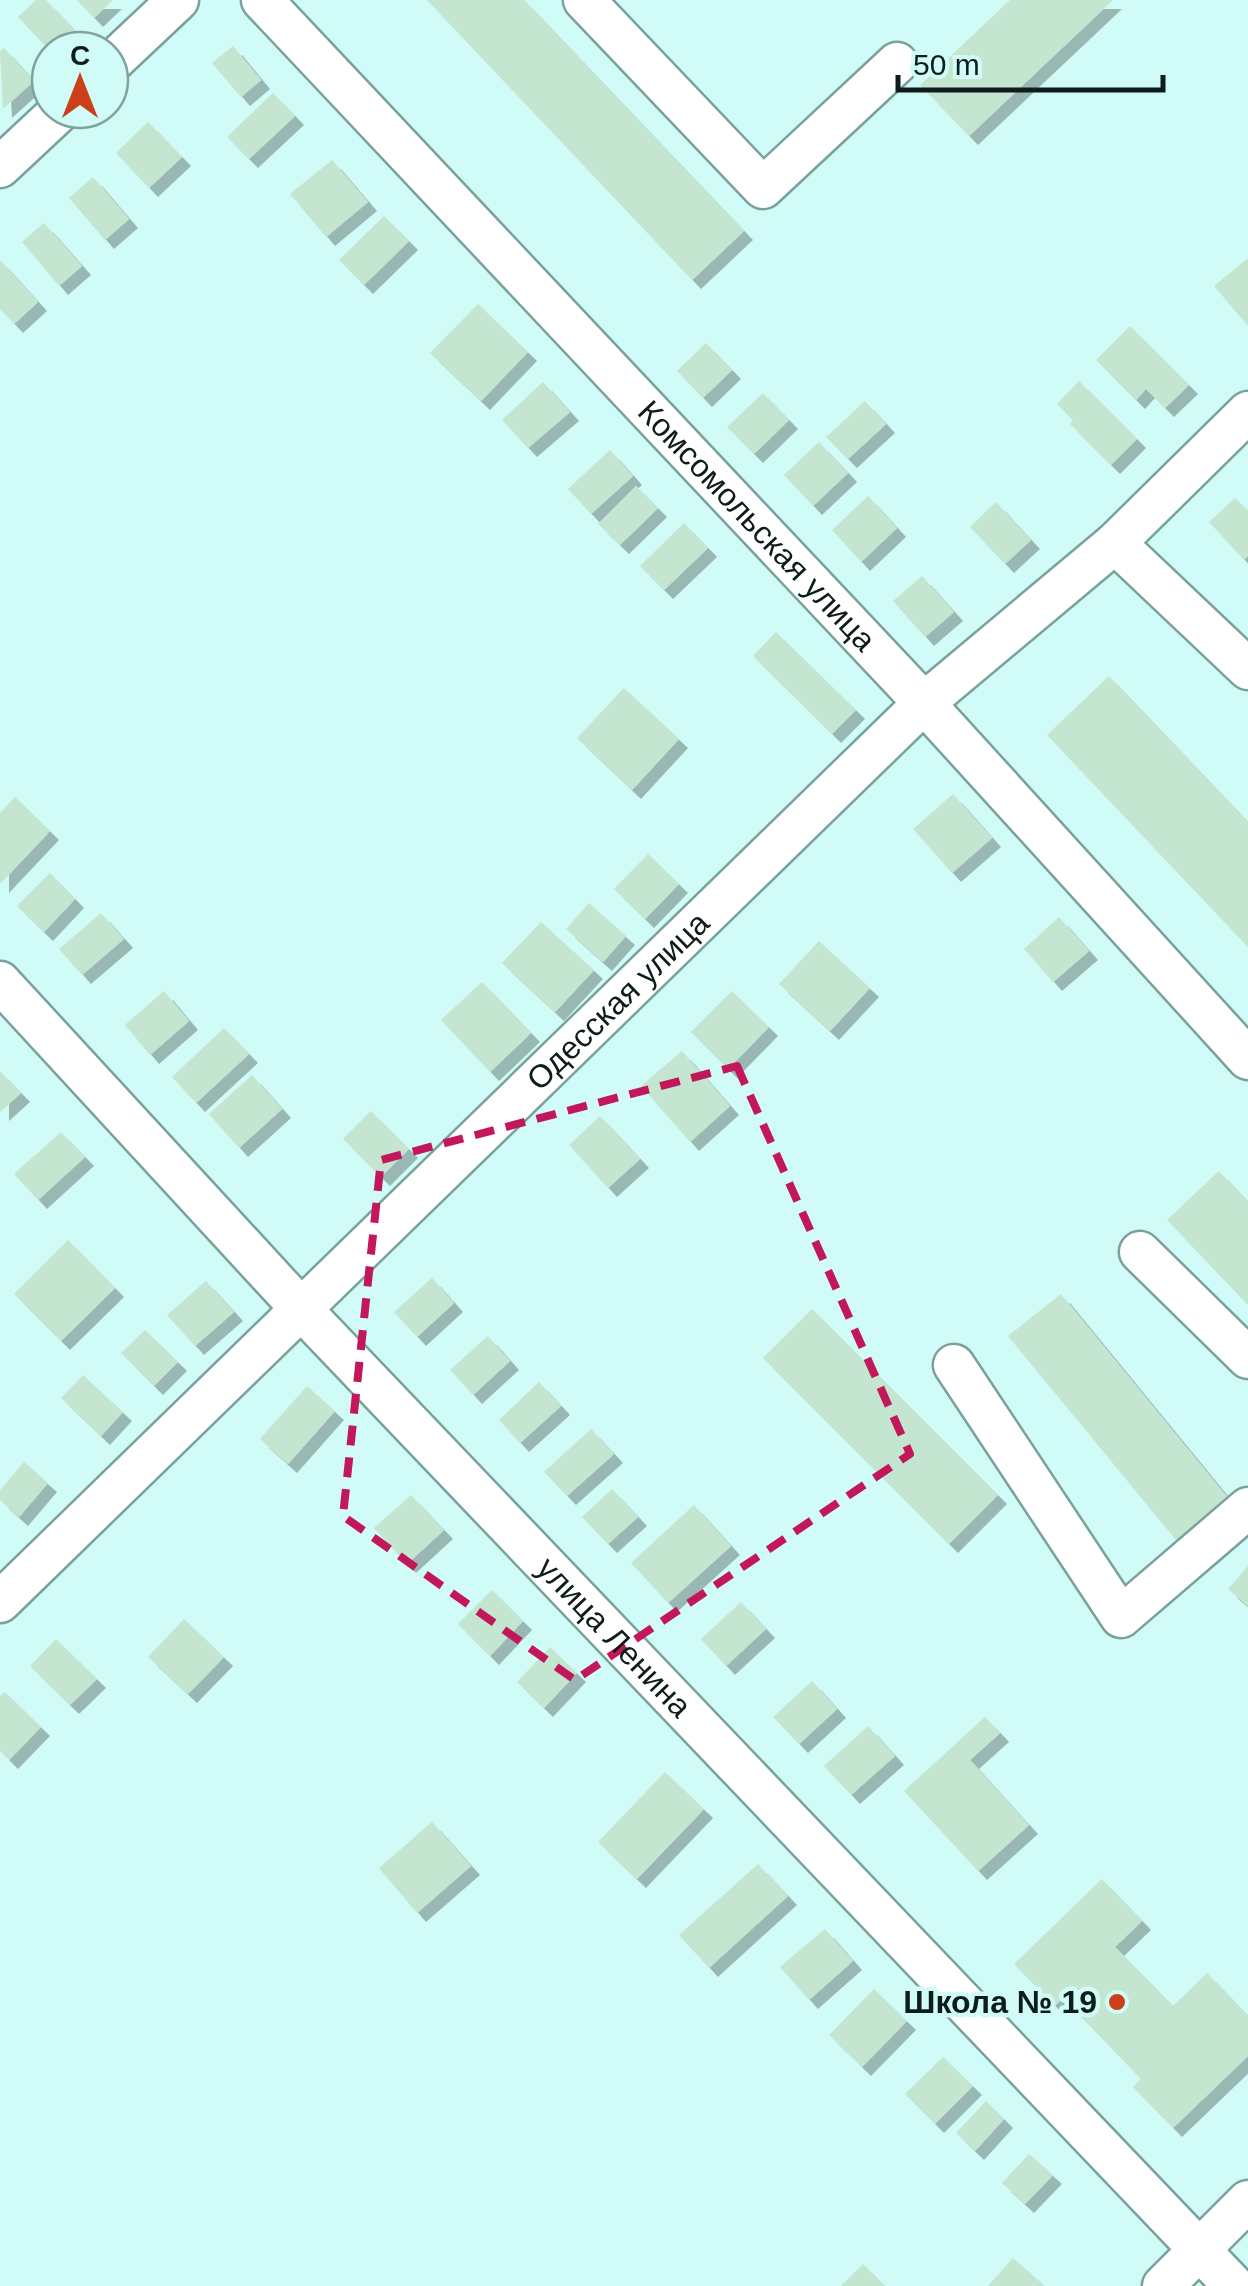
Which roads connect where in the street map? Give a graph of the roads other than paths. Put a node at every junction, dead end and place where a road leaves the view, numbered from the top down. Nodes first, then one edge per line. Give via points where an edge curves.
1 (178, 0) edge
2 (262, 0) edge
3 (584, 0) edge
4 (130, 45) edge
5 (898, 63) dead end
6 (39, 130) edge
7 (0, 167) edge
8 (1248, 412) edge
9 (1115, 542) junction
10 (1248, 669) edge
11 (924, 703) junction
12 (0, 982) edge
13 (1248, 1059) edge
14 (1140, 1252) dead end
15 (303, 1311) junction
16 (1248, 1358) edge
17 (954, 1365) dead end
18 (1248, 1508) edge
19 (0, 1602) edge
20 (1248, 2201) edge
21 (1200, 2249) junction
22 (1163, 2286) edge
23 (1234, 2286) edge

1 - 4 street
2 - 11 street, Комсомольская улица
3 - 5 street via 763,188
6 - 7 street
8 - 9 street, Одесская улица
9 - 10 street
9 - 11 street, Одесская улица
11 - 13 street, Комсомольская улица
11 - 15 street, Одесская улица
12 - 15 street, улица Ленина
14 - 16 street
15 - 19 street, Одесская улица
15 - 21 street, улица Ленина
17 - 18 street via 1120,1617
20 - 21 street
21 - 22 street
21 - 23 street, улица Ленина

